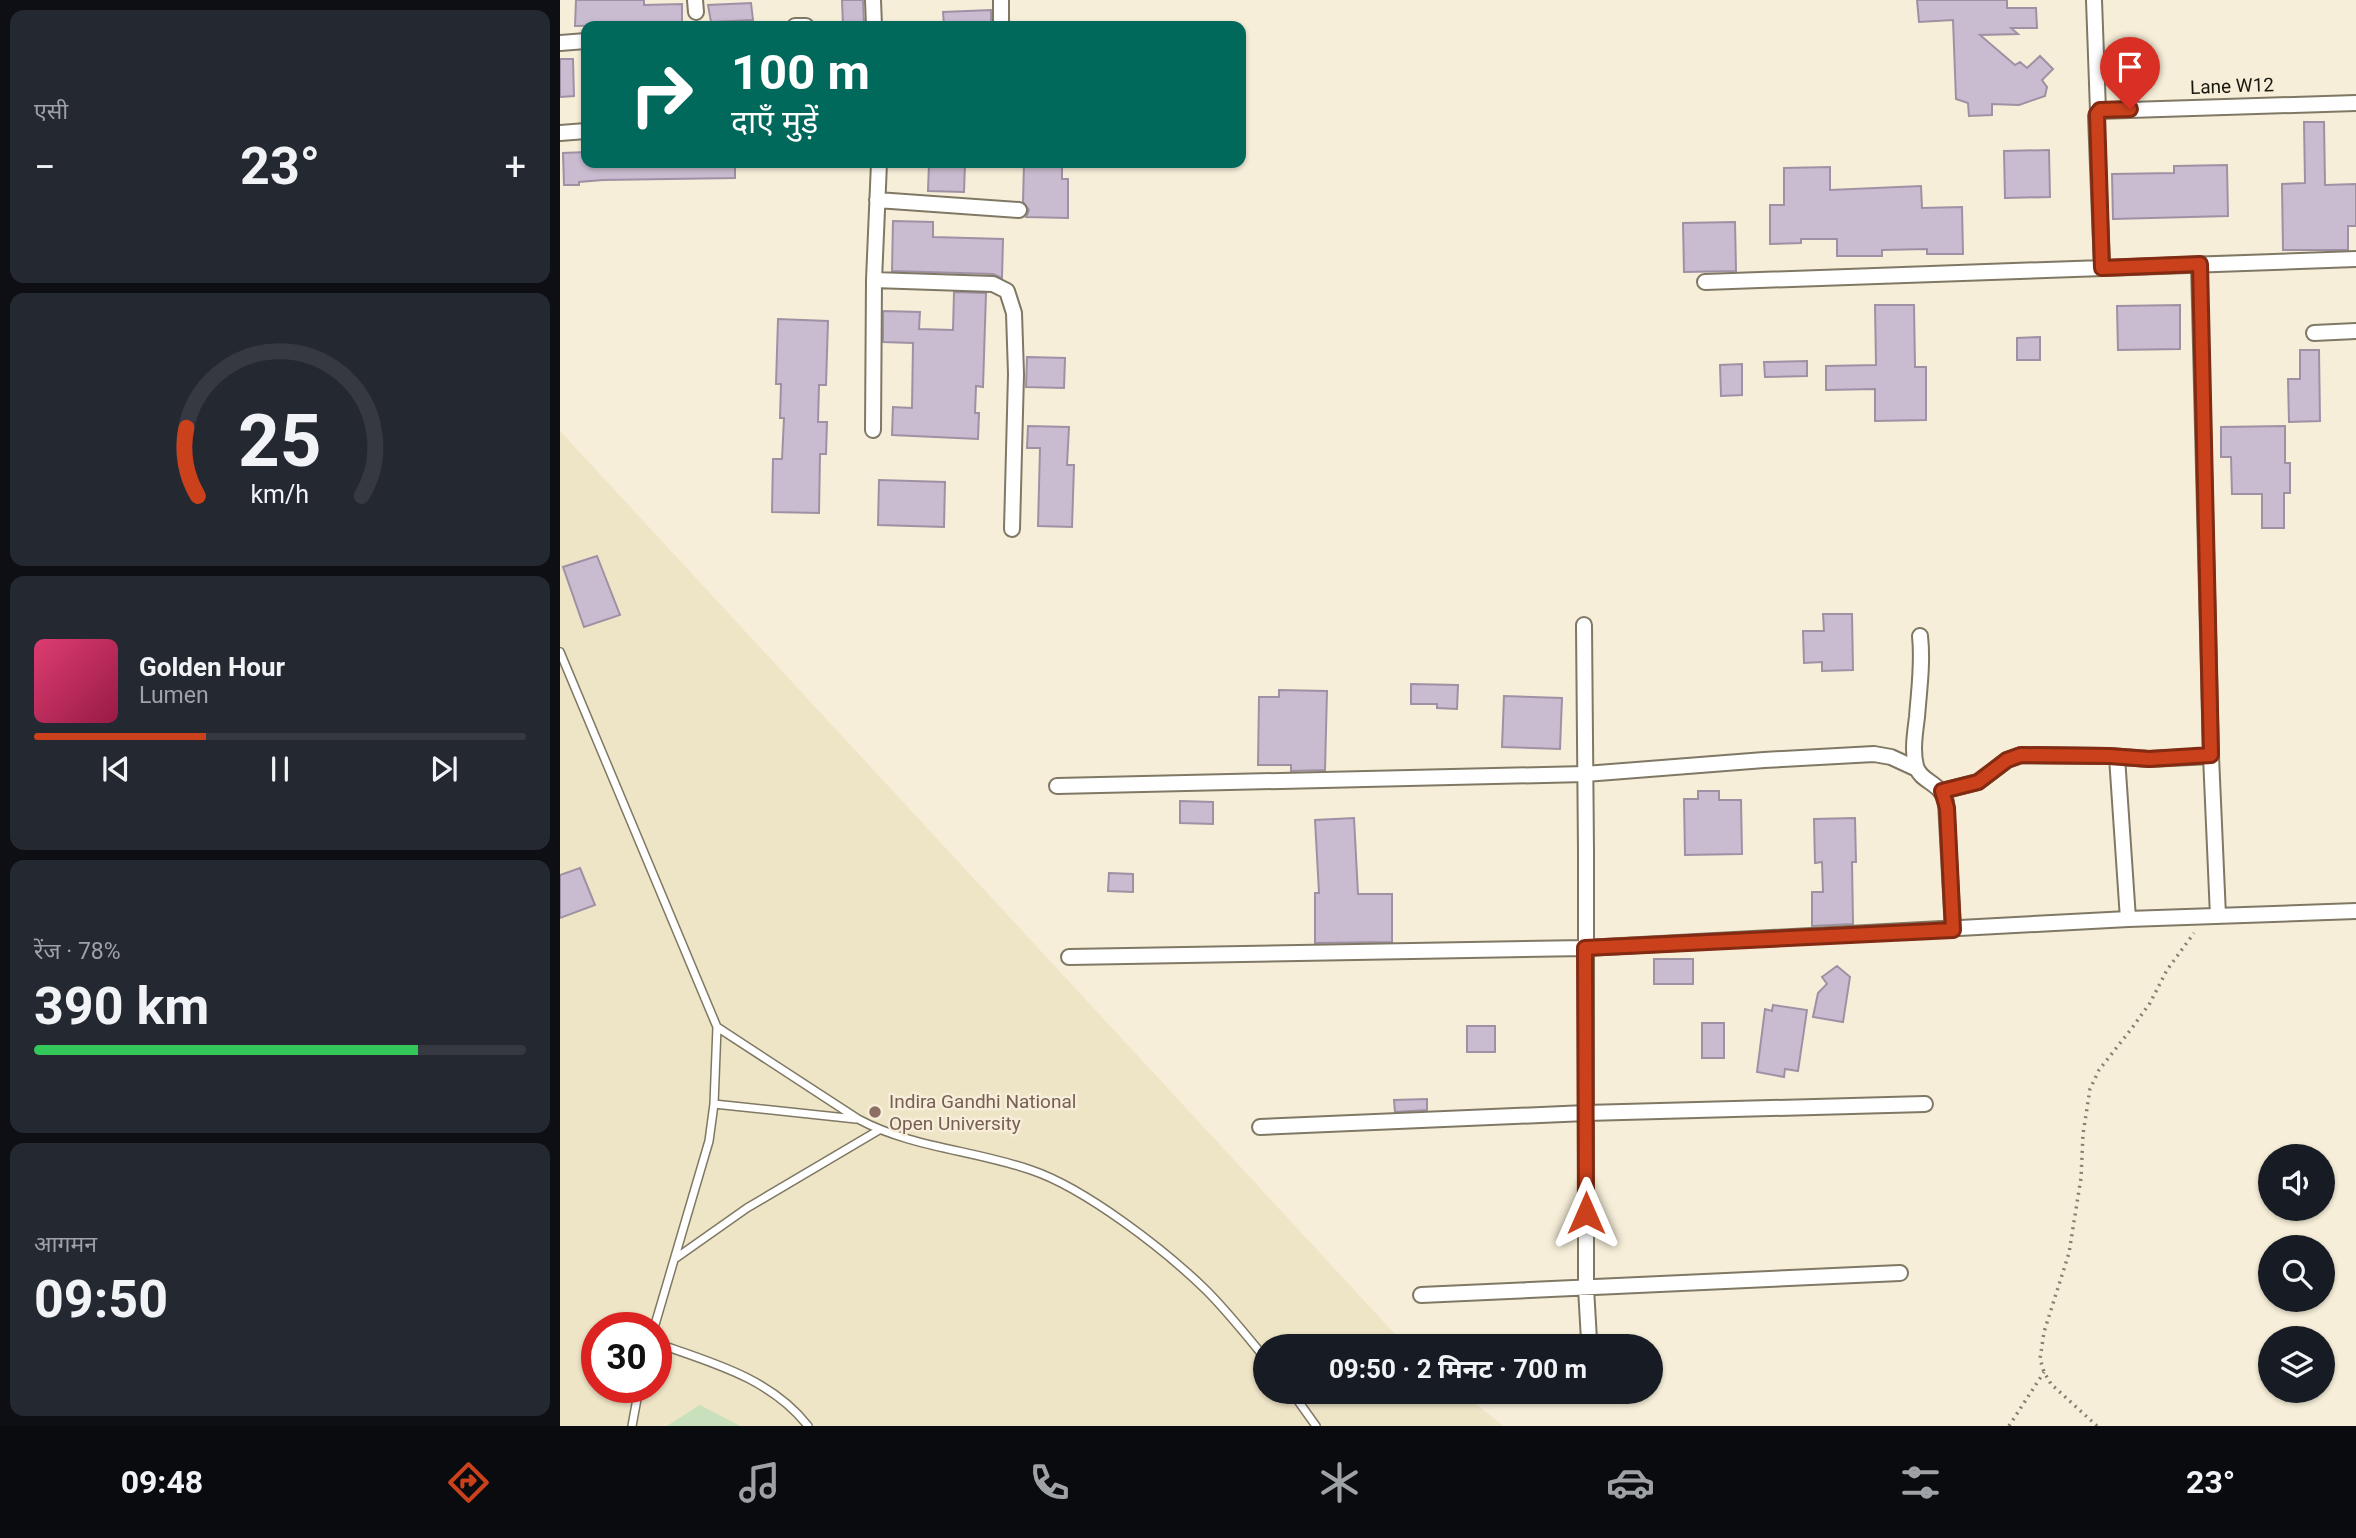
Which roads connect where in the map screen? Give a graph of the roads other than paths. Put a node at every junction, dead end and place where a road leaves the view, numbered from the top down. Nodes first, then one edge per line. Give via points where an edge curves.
1 (873, 0) edge
2 (1001, 0) edge
3 (2094, 0) edge
4 (874, 21) edge
5 (1001, 21) edge
6 (581, 41) edge
7 (560, 43) edge
8 (2356, 103) edge
9 (2098, 111) junction
10 (581, 131) edge
11 (560, 133) edge
12 (879, 168) edge
13 (877, 200) junction
14 (1018, 210) dead end
15 (2356, 259) edge
16 (2200, 264) junction
17 (2102, 268) junction
18 (874, 280) junction
19 (1705, 282) dead end
20 (2356, 331) edge
21 (2314, 333) dead end
22 (873, 430) dead end
23 (1012, 529) dead end
24 (1584, 625) dead end
25 (1920, 636) dead end
26 (560, 652) edge
27 (2211, 755) junction
28 (2117, 757) junction
29 (1917, 769) junction
30 (1585, 774) junction
31 (1057, 786) dead end
32 (1942, 791) junction
33 (2356, 911) edge
34 (2211, 916) junction
35 (2128, 919) junction
36 (1953, 930) junction
37 (1585, 948) junction
38 (1069, 957) dead end
39 (717, 1027) junction
40 (714, 1104) junction
41 (1925, 1104) dead end
42 (1586, 1113) junction
43 (858, 1119) junction
44 (1260, 1127) dead end
45 (879, 1130) junction
46 (676, 1259) junction
47 (1900, 1273) dead end
48 (1586, 1288) junction
49 (1421, 1295) dead end
50 (659, 1312) edge
51 (1588, 1334) edge
52 (1253, 1344) edge
53 (672, 1348) edge
54 (636, 1403) edge
55 (1301, 1404) edge
56 (632, 1426) edge
57 (808, 1426) edge
58 (1317, 1426) edge

1 - 4 street
2 - 5 street
3 - 9 street
6 - 7 street
8 - 9 street, Lane W12
9 - 17 street
10 - 11 street
12 - 13 street
13 - 14 street
13 - 18 street
15 - 16 street
16 - 17 street
16 - 27 street
17 - 19 street
18 - 22 street
18 - 23 street via 993,284 1007,291 1014,313 1016,374
20 - 21 street
24 - 30 street
25 - 29 street
26 - 39 lane
27 - 28 street
27 - 34 street
28 - 32 street via 2021,755 1978,782
28 - 35 street
29 - 30 street via 1874,754
29 - 32 street
30 - 31 street
30 - 37 street
32 - 36 street via 1947,808
33 - 34 street
34 - 35 street
35 - 36 street
36 - 37 street
37 - 38 street
37 - 42 street
39 - 40 lane
39 - 43 lane
40 - 43 lane
40 - 46 lane via 709,1141
41 - 42 street
42 - 44 street
42 - 48 street
43 - 45 lane
45 - 46 lane via 747,1208
45 - 52 lane via 1015,1165 1090,1200 1205,1290
46 - 50 lane
47 - 48 street
48 - 49 street
48 - 51 street
53 - 57 lane via 747,1376 777,1396
54 - 56 lane
55 - 58 lane

